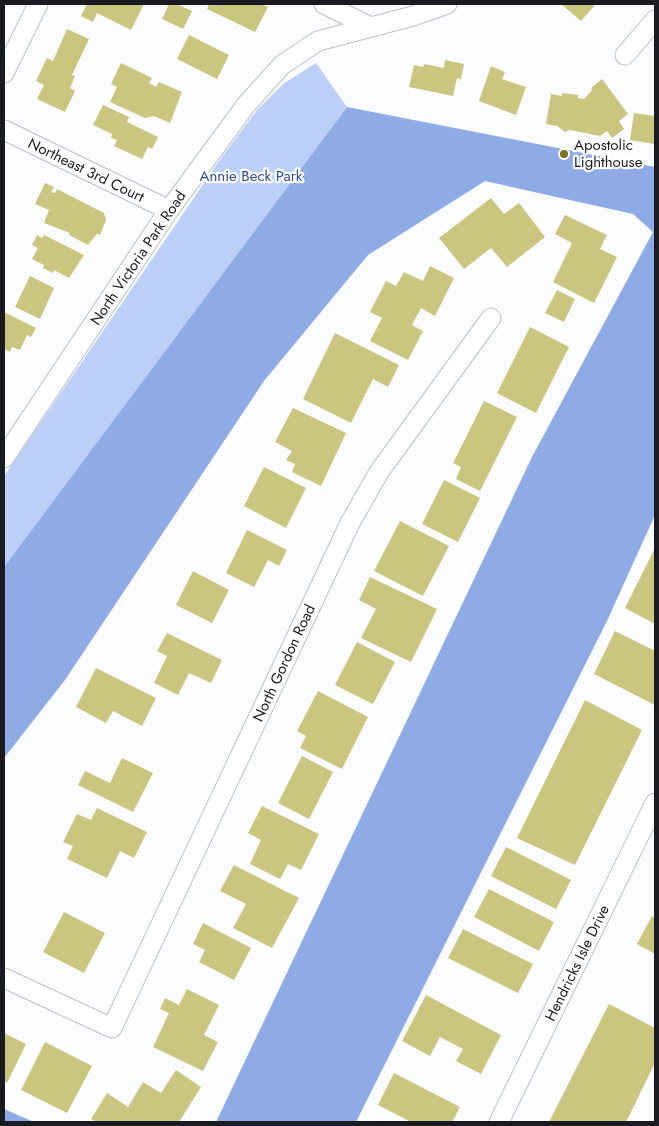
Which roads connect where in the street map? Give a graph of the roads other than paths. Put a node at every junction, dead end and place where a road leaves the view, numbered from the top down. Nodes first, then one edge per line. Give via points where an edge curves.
1 (38, 4) edge
2 (324, 4) edge
3 (447, 4) edge
4 (655, 20) edge
5 (371, 27) junction
6 (625, 55) dead end
7 (4, 73) edge
8 (4, 130) edge
9 (169, 210) junction
10 (491, 318) dead end
11 (4, 458) edge
12 (655, 803) edge
13 (4, 978) edge
14 (499, 1122) edge

1 - 7 street
2 - 5 street
3 - 5 street, North Victoria Park Road
4 - 6 street
5 - 9 street, North Victoria Park Road via 318,40 282,65 246,105
8 - 9 street, Northeast 3rd Court
9 - 11 street, North Victoria Park Road
10 - 13 street, North Gordon Road via 379,472 350,523 112,1028
12 - 14 street, Hendricks Isle Drive

